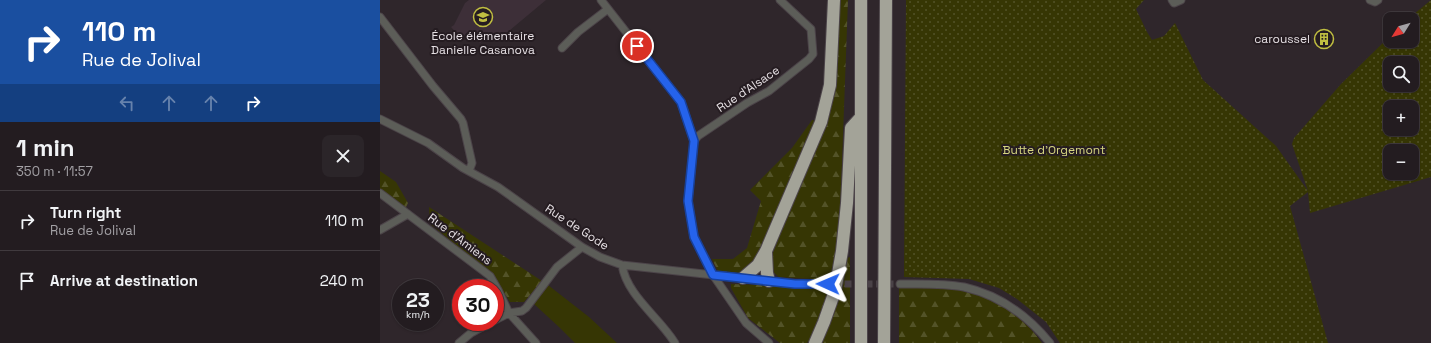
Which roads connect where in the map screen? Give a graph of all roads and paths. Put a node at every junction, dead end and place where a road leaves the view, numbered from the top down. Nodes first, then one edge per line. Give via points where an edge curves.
1 (601, 0) edge
2 (780, 0) edge
3 (834, 0) edge
4 (861, 0) edge
5 (886, 0) edge
6 (1172, 0) edge
7 (1180, 0) edge
8 (608, 9) junction
9 (380, 17) edge
10 (562, 48) dead end
11 (861, 117) junction
12 (380, 119) edge
13 (694, 141) junction
14 (467, 170) junction
15 (380, 193) edge
16 (408, 214) junction
17 (380, 230) edge
18 (582, 246) junction
19 (766, 251) junction
20 (622, 265) junction
21 (713, 275) junction
22 (743, 278) junction
23 (770, 281) junction
24 (828, 284) tunnel mouth
25 (900, 284) tunnel mouth
26 (509, 313) junction
27 (504, 316) edge
28 (884, 321) junction
29 (476, 331) edge
30 (459, 343) edge
31 (536, 343) edge
32 (676, 343) edge
33 (769, 343) edge
34 (815, 343) edge
35 (861, 343) edge
36 (884, 343) edge
37 (892, 343) edge
38 (1050, 343) edge

1 - 8 street
2 - 13 street, Rue d'Alsace via 811,29 813,54 810,59 769,91 747,103
3 - 19 highway via 830,85 821,122
4 - 11 highway
5 - 28 highway
6 - 7 street via 1174,3
8 - 10 street
8 - 13 street via 681,102
9 - 14 street via 461,119 472,163
11 - 34 highway via 851,128 845,224 835,291
11 - 35 highway
12 - 14 street, Rue de Gode via 428,143
13 - 21 street via 688,201 694,237
14 - 18 street, Rue de Gode via 498,187
15 - 16 street, Rue d'Amiens
16 - 17 street
16 - 26 street, Rue d'Amiens via 490,276
18 - 20 street, Rue de Gode via 600,257
18 - 26 street via 557,267 530,304 522,311
19 - 22 highway via 758,265
19 - 23 highway
20 - 21 street, Rue de Gode
20 - 32 street via 630,287
21 - 22 street, Rue de Gode
21 - 33 street via 746,323
22 - 23 street, Rue de Gode
23 - 24 street, Rue de Gode
25 - 38 street via 964,287 997,299 1024,317
26 - 27 street
26 - 31 street, Rue d'Amiens
28 - 36 highway
28 - 37 highway
29 - 30 street

